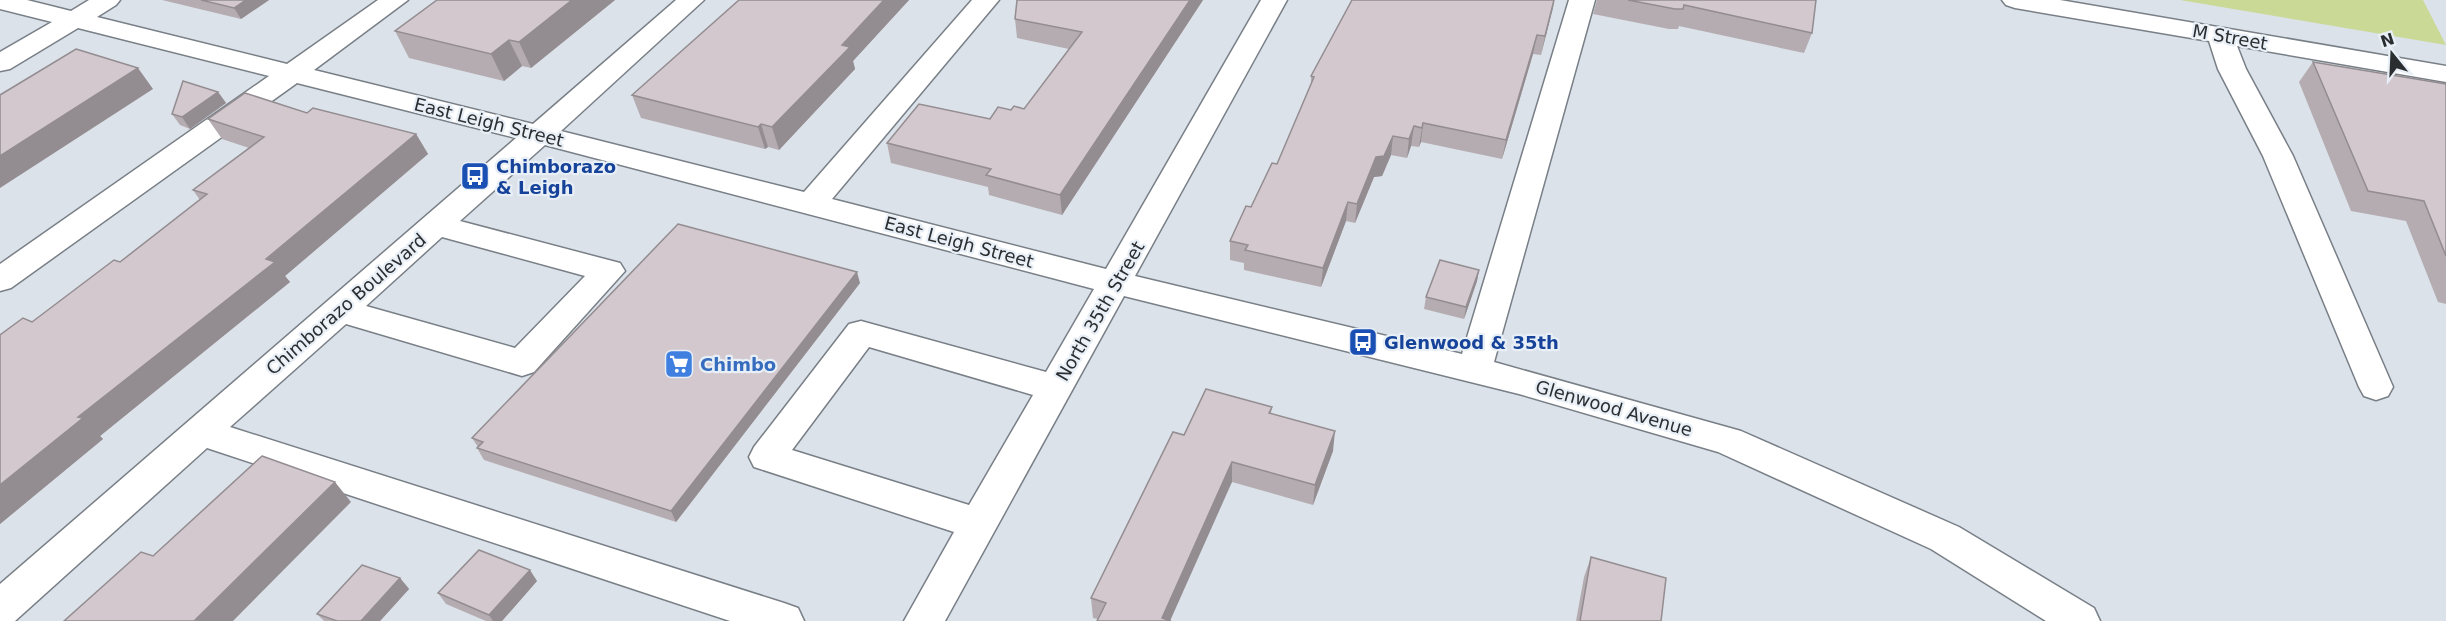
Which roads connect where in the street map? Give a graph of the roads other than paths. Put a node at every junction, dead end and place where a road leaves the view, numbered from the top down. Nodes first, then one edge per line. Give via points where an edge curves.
1 (0, 0) edge
2 (107, 0) edge
3 (395, 0) edge
4 (691, 0) edge
5 (986, 0) edge
6 (1274, 0) edge
7 (1582, 0) edge
8 (2015, 0) edge
9 (75, 19) junction
10 (2220, 35) junction
11 (0, 63) edge
12 (292, 74) junction
13 (2446, 74) edge
14 (538, 135) junction
15 (811, 204) junction
16 (436, 225) junction
17 (0, 280) edge
18 (1116, 283) junction
19 (339, 310) junction
20 (1474, 370) junction
21 (2376, 387) dead end
22 (1056, 388) junction
23 (201, 432) junction
24 (980, 524) junction
25 (0, 609) edge
26 (784, 621) edge
27 (924, 621) edge
28 (2080, 621) edge

1 - 9 street, East Leigh Street
2 - 9 street
3 - 12 street
4 - 14 street, Chimborazo Boulevard
5 - 15 street
6 - 18 street, North 35th Street
7 - 20 street
8 - 10 street, M Street
9 - 11 street
9 - 12 street, East Leigh Street
10 - 13 street, M Street
10 - 21 street via 2232,69 2278,156
12 - 14 street, East Leigh Street
12 - 17 street
14 - 15 street, East Leigh Street
14 - 16 street, Chimborazo Boulevard
15 - 18 street, East Leigh Street
16 - 19 street, Chimborazo Boulevard
16 - 19 street via 609,271 522,363
18 - 20 street, Glenwood Avenue
18 - 22 street, North 35th Street
19 - 23 street, Chimborazo Boulevard
20 - 28 street, Glenwood Avenue via 1728,441 1945,538
22 - 24 street, North 35th Street
22 - 24 street via 861,333 766,457
23 - 25 street, Chimborazo Boulevard
23 - 26 street
24 - 27 street, North 35th Street

